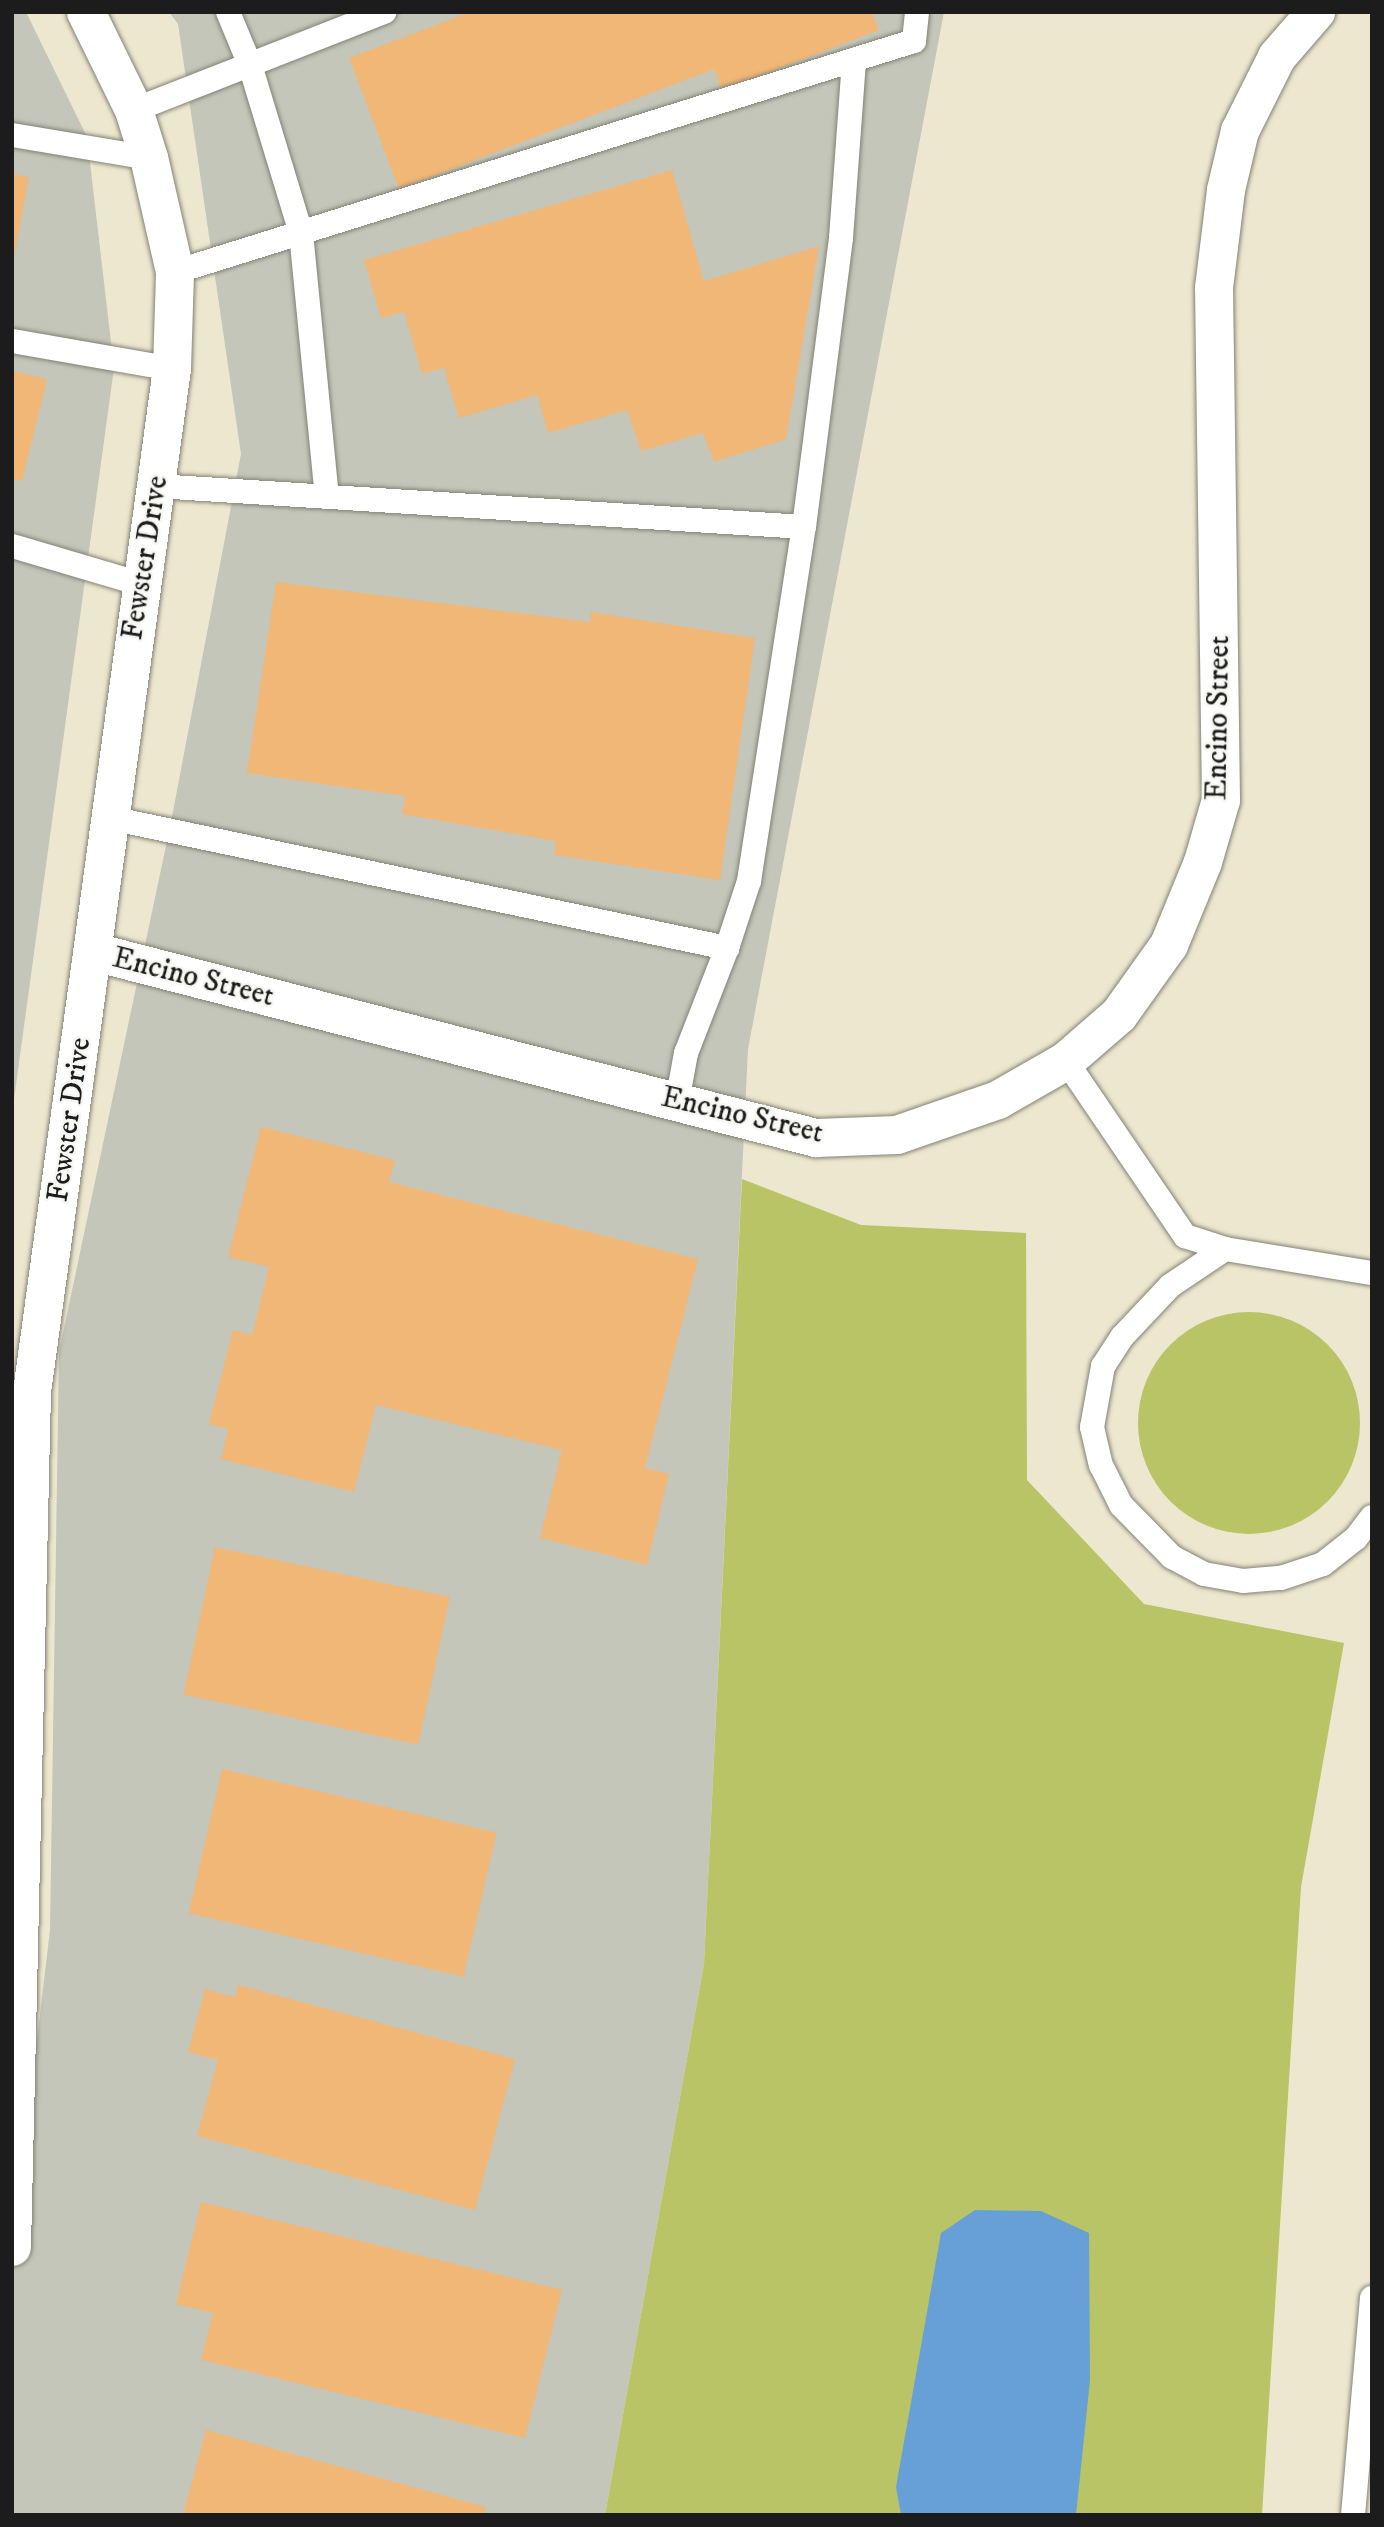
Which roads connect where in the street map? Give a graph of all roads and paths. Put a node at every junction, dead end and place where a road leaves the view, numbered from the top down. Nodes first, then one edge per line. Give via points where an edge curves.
1 (86, 12) edge
2 (228, 12) edge
3 (384, 12) edge
4 (917, 12) edge
5 (1317, 12) edge
6 (854, 60) junction
7 (250, 65) junction
8 (134, 110) junction
9 (12, 135) edge
10 (149, 159) junction
11 (301, 233) junction
12 (175, 272) junction
13 (12, 341) edge
14 (172, 369) junction
15 (156, 486) junction
16 (327, 497) junction
17 (804, 527) junction
18 (12, 546) edge
19 (141, 584) junction
20 (110, 818) junction
21 (727, 948) junction
22 (94, 952) junction
23 (1066, 1061) junction
24 (677, 1102) junction
25 (1225, 1249) junction
26 (1372, 1273) edge
27 (1372, 1517) edge
28 (21, 1518) edge
29 (12, 2247) edge
30 (1372, 2298) edge
31 (1353, 2515) edge

1 - 8 street, Fewster Drive
2 - 7 lane
3 - 7 lane
4 - 6 lane via 914,41
5 - 23 street, Encino Street via 1277,57 1240,131 1224,202 1214,288 1221,800 1203,862 1169,945 1119,1016
6 - 11 lane
6 - 17 lane via 841,238
7 - 8 lane
7 - 11 lane
8 - 10 street, Fewster Drive
9 - 10 lane
10 - 12 street, Fewster Drive
11 - 12 lane
11 - 16 lane
12 - 14 street, Fewster Drive
13 - 14 lane
14 - 15 street, Fewster Drive
15 - 16 lane
15 - 19 street, Fewster Drive
16 - 17 lane
17 - 21 lane via 749,881
18 - 19 lane
19 - 20 street, Fewster Drive
20 - 21 lane
20 - 22 street, Fewster Drive
21 - 24 lane via 686,1053
22 - 24 street, Encino Street
22 - 28 street, Fewster Drive via 32,1392
23 - 24 street, Encino Street via 998,1101 897,1135 816,1138
23 - 25 lane via 1185,1236
25 - 26 lane
25 - 27 lane via 1170,1286 1122,1337 1103,1366 1092,1427 1101,1465 1121,1505 1172,1557 1204,1574 1242,1581 1281,1578 1322,1564 1356,1538
28 - 29 street, Fewster Drive
30 - 31 lane

